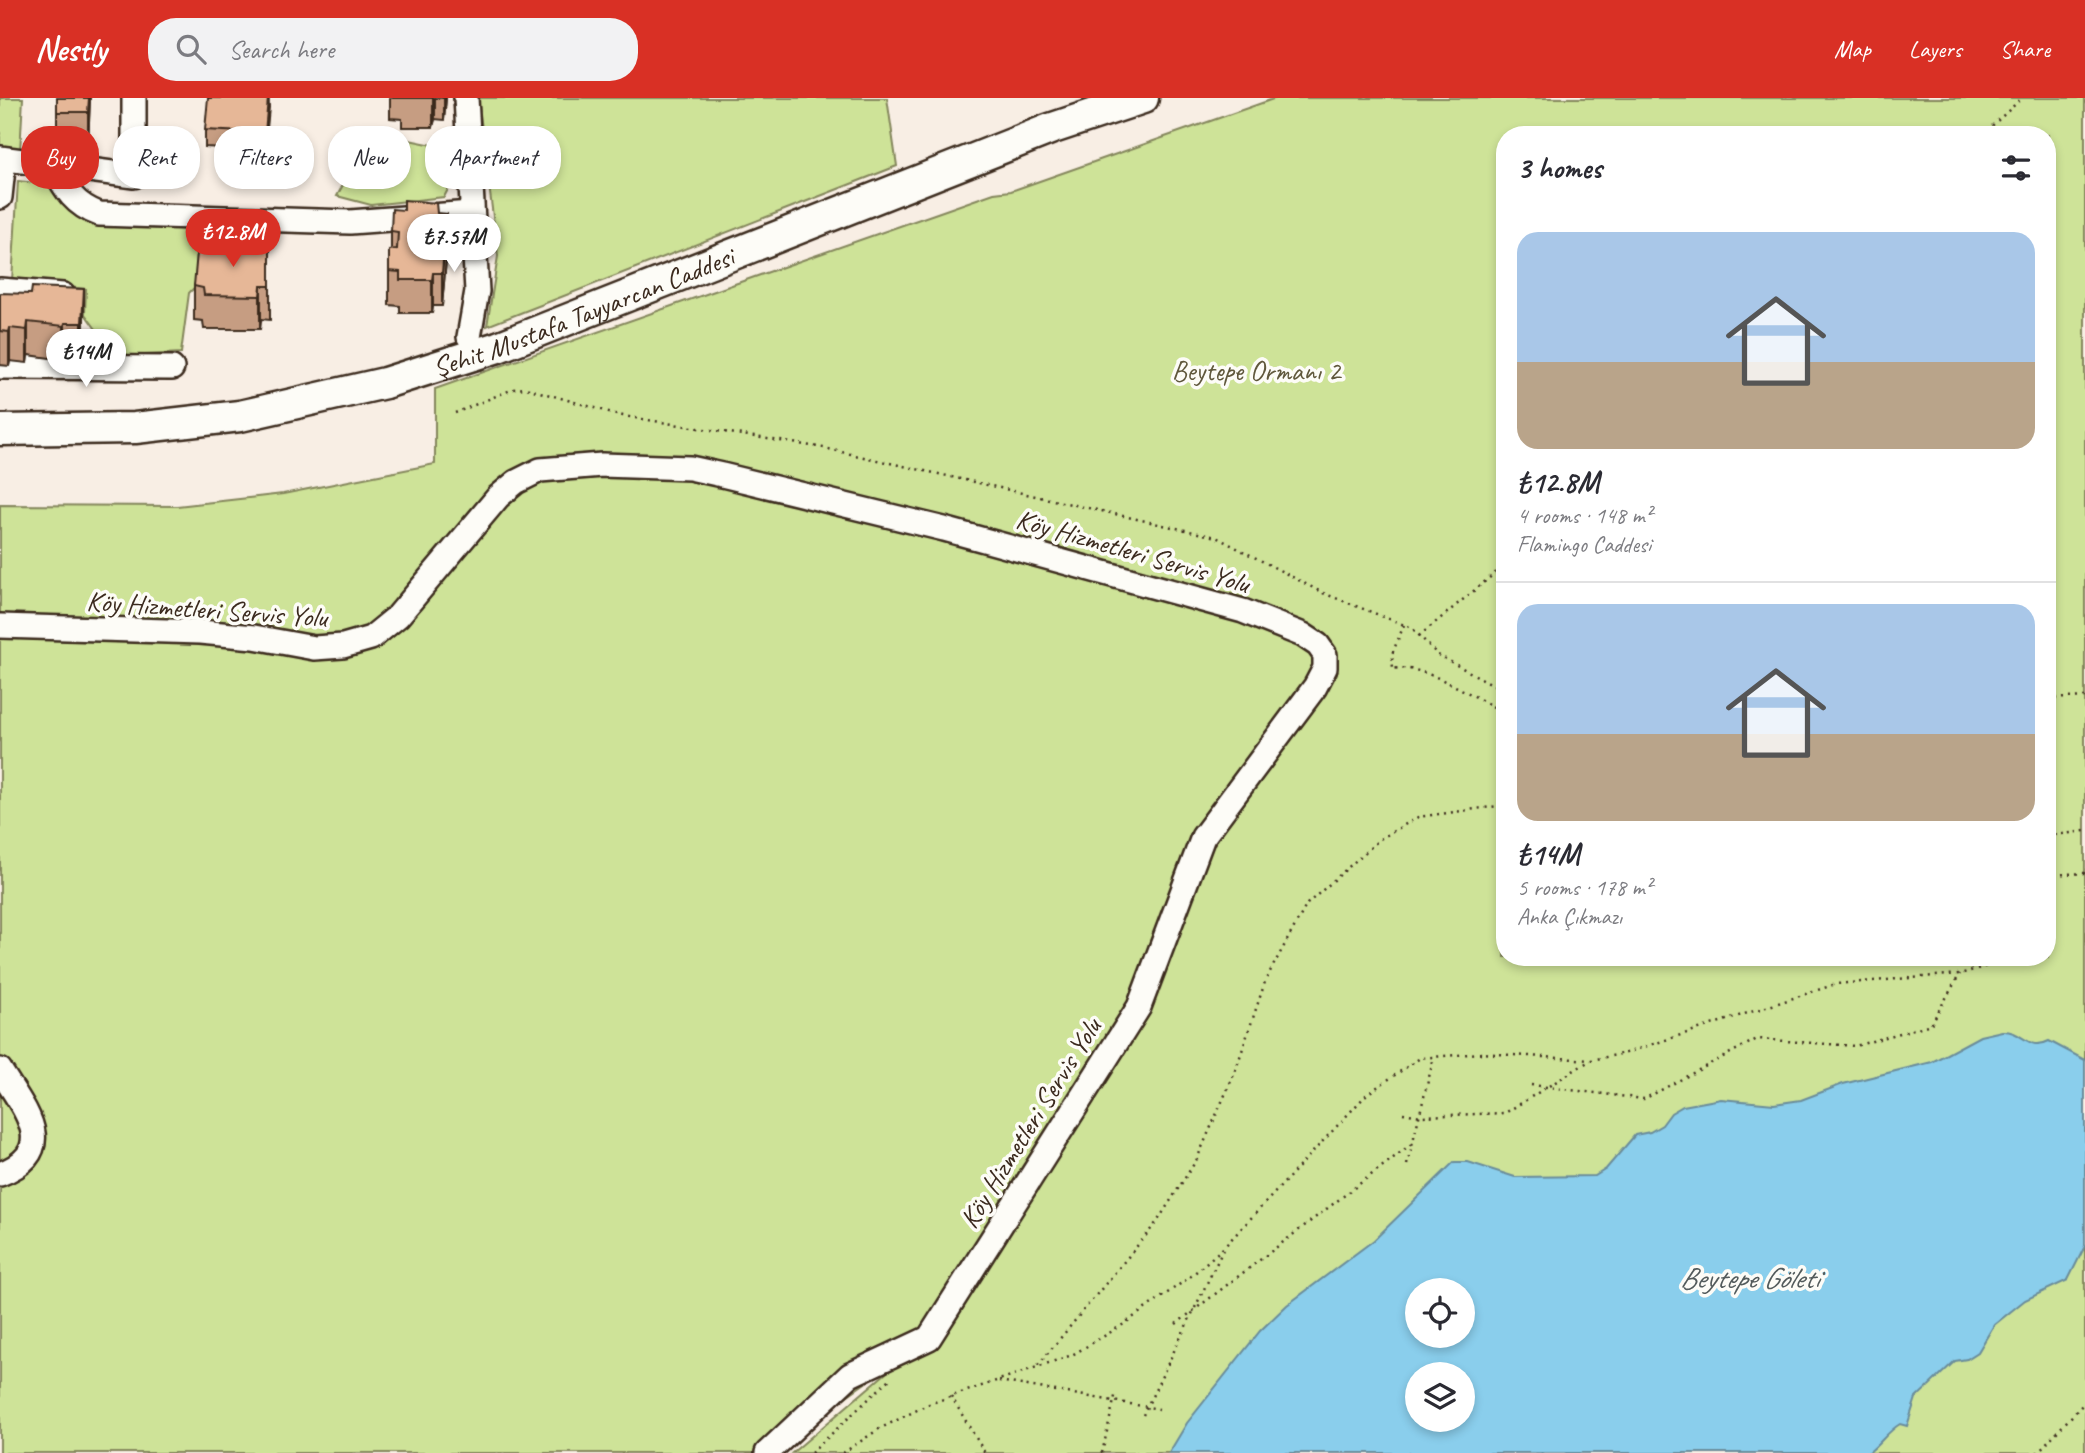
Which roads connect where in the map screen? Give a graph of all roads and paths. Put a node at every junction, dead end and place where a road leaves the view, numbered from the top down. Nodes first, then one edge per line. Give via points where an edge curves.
1 (134, 98) edge
2 (466, 98) edge
3 (2022, 98) edge
4 (1137, 99) edge
5 (1992, 126) edge
6 (2, 158) edge
7 (21, 161) edge
8 (99, 172) edge
9 (66, 189) edge
10 (0, 197) edge
11 (471, 213) junction
12 (0, 290) edge
13 (73, 295) edge
14 (469, 337) dead end
15 (0, 367) edge
16 (172, 368) dead end
17 (456, 413) dead end
18 (0, 430) edge
19 (1496, 572) edge
20 (1404, 625) junction
21 (0, 626) edge
22 (1419, 636) junction
23 (1496, 686) edge
24 (2085, 697) edge
25 (2056, 699) edge
26 (1496, 708) edge
27 (1496, 806) edge
28 (2085, 831) edge
29 (2056, 835) edge
30 (2085, 873) edge
31 (2056, 875) edge
32 (1987, 966) edge
33 (1960, 974) junction
34 (1434, 1057) junction
35 (1591, 1060) junction
36 (0, 1070) edge
37 (1531, 1085) dead end
38 (1546, 1087) junction
39 (1403, 1113) dead end
40 (1421, 1116) junction
41 (1413, 1143) junction
42 (1407, 1165) dead end
43 (0, 1174) edge
44 (1224, 1247) junction
45 (1193, 1311) junction
46 (1177, 1324) dead end
47 (1036, 1368) junction
48 (996, 1380) junction
49 (1116, 1392) dead end
50 (951, 1396) junction
51 (1114, 1401) junction
52 (2085, 1402) edge
53 (1147, 1408) junction
54 (1158, 1409) dead end
55 (1143, 1415) dead end
56 (767, 1453) edge
57 (843, 1453) edge
58 (985, 1453) edge
59 (1102, 1453) edge
60 (2037, 1453) edge

1 - 8 street via 134,176
2 - 11 street
3 - 5 path
4 - 18 main road, Şehit Mustafa Tayyarcan Caddesi via 1050,129 510,343 416,375 240,415 135,428
6 - 7 street
6 - 10 street
9 - 11 street via 80,207 99,214 350,222
11 - 14 street via 477,291
12 - 13 street
15 - 16 street
17 - 20 path via 526,388 624,416 824,448 1130,515 1216,537 1323,593
19 - 22 path
20 - 22 path
20 - 26 path via 1392,654 1393,668 1433,676
21 - 56 street, Köy Hizmetleri Servis Yolu via 200,632 254,636 314,648 343,646 371,638 398,616 498,497 516,482 540,470 602,465 690,468 944,529 1243,611 1318,645 1325,668 1315,687 1203,837 1139,1007 929,1338 850,1375
22 - 23 path via 1438,655
24 - 25 path
27 - 47 path via 1418,817 1380,839 1307,904 1266,979 1235,1072 1197,1159 1157,1222
28 - 29 path
30 - 31 path
32 - 33 path
33 - 35 path via 1836,984 1626,1053
33 - 38 path via 1931,1024 1855,1046 1756,1039 1644,1099
34 - 35 path via 1481,1053
34 - 40 path
34 - 44 path via 1420,1058 1367,1094
35 - 38 path
36 - 43 street via 32,1124 35,1140 26,1159
37 - 38 path
38 - 40 path via 1504,1113
39 - 40 path
40 - 41 path
41 - 42 path
41 - 45 path
44 - 45 path
44 - 47 path via 1121,1326 1072,1355
45 - 46 path
45 - 53 path
47 - 48 path
48 - 50 path
48 - 51 path
49 - 51 path
50 - 57 path via 879,1429
50 - 58 path
51 - 53 path
51 - 59 path
52 - 60 path
53 - 54 path
53 - 55 path

